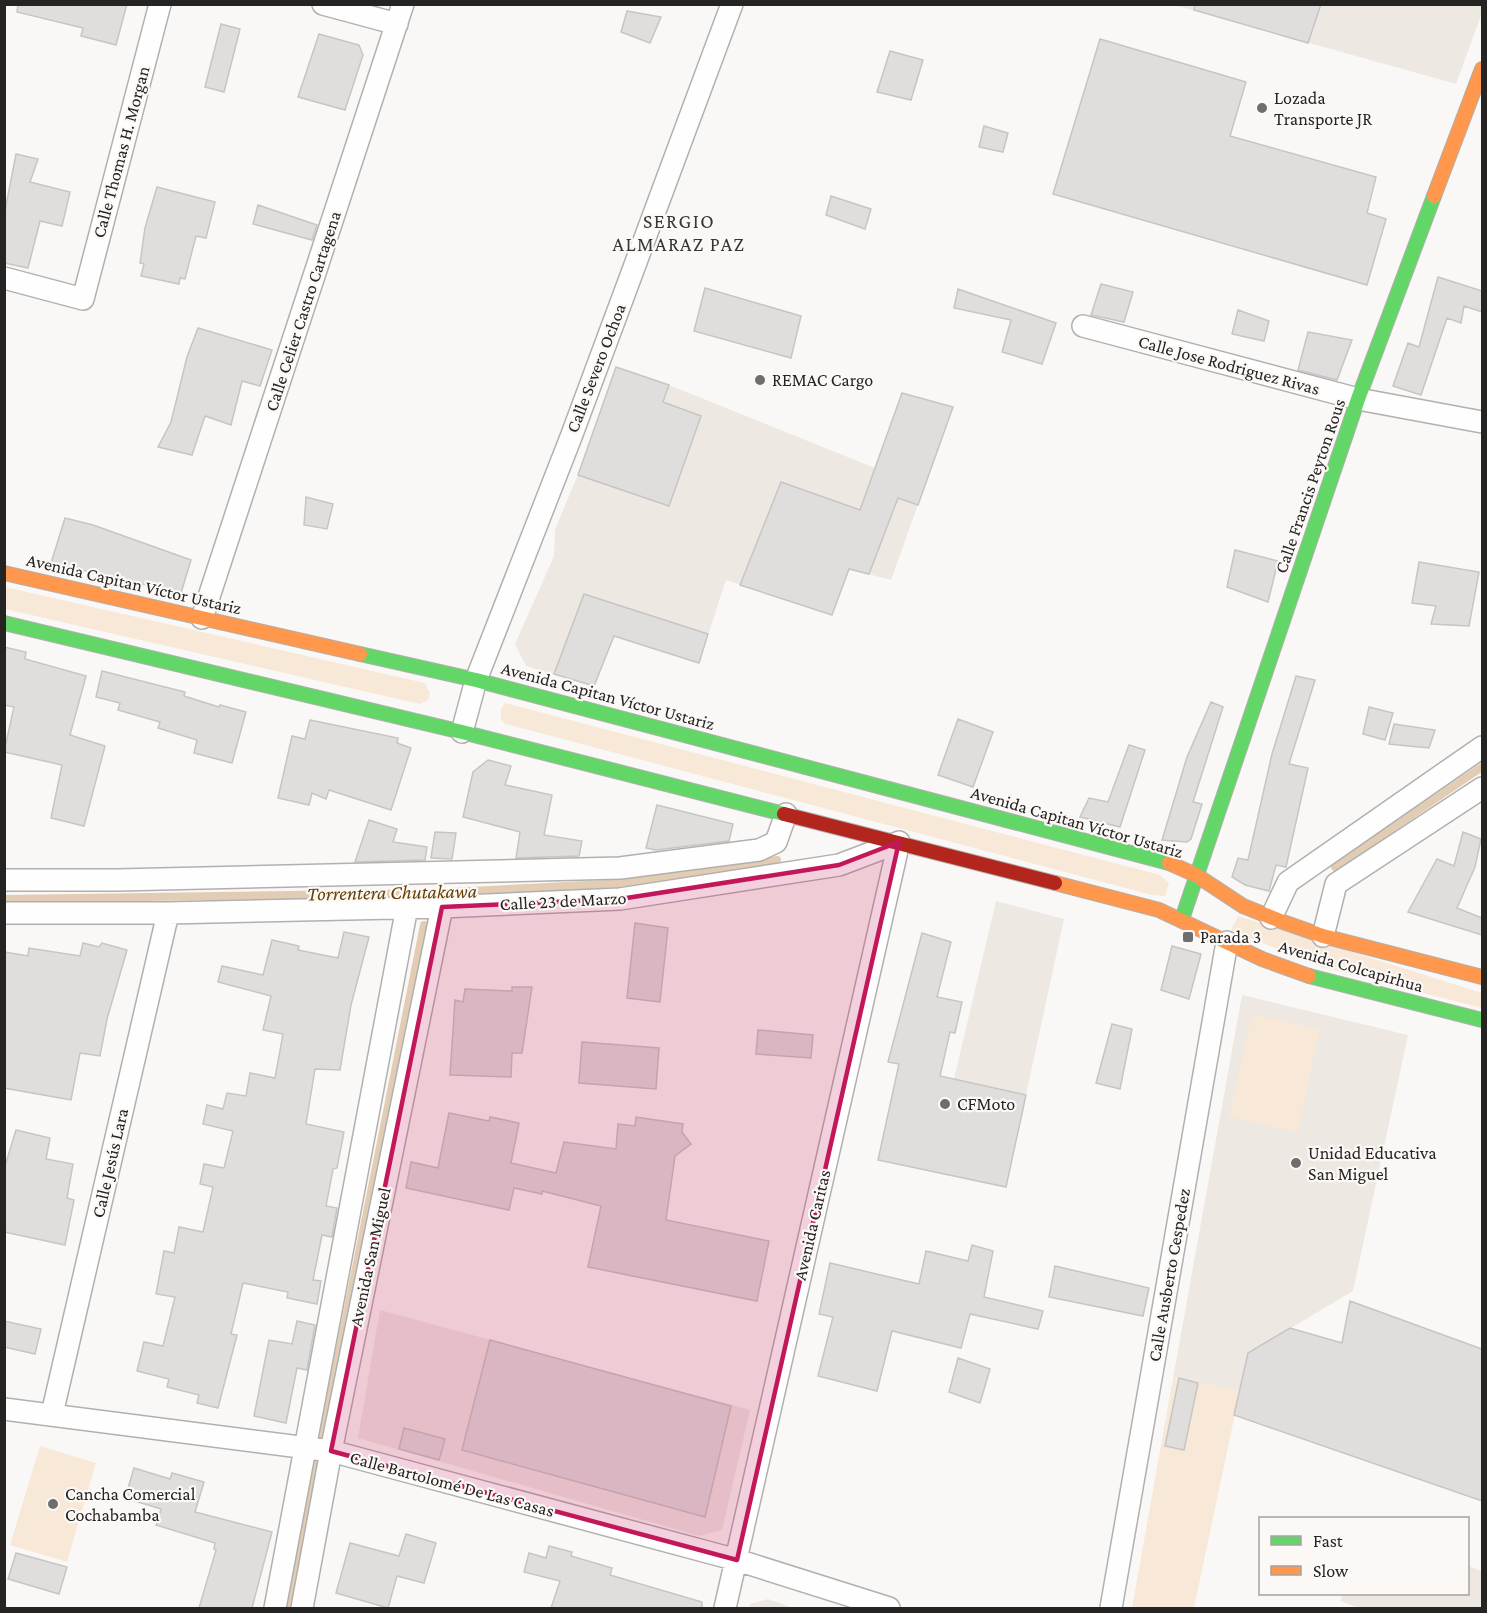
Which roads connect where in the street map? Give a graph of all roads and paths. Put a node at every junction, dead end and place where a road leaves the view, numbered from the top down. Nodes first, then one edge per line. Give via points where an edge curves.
1 (160, 4) edge
2 (323, 4) edge
3 (732, 4) edge
4 (400, 14) edge
5 (1482, 69) edge
6 (4, 278) edge
7 (1083, 326) dead end
8 (1358, 399) junction
9 (1482, 422) edge
10 (4, 573) edge
11 (202, 618) junction
12 (4, 623) edge
13 (476, 680) junction
14 (462, 732) junction
15 (1482, 747) edge
16 (1482, 788) edge
17 (786, 814) junction
18 (899, 842) junction
19 (1196, 875) junction
20 (4, 880) edge
21 (407, 907) junction
22 (442, 907) junction
23 (4, 912) edge
24 (168, 913) junction
25 (1272, 918) junction
26 (1182, 919) junction
27 (1323, 936) junction
28 (1227, 942) junction
29 (1482, 977) edge
30 (1482, 1020) edge
31 (4, 1409) edge
32 (52, 1414) junction
33 (307, 1447) junction
34 (331, 1451) junction
35 (737, 1560) junction
36 (275, 1608) edge
37 (302, 1608) edge
38 (725, 1608) edge
39 (890, 1608) edge
40 (1111, 1608) edge

1 - 6 street, Calle Thomas H. Morgan via 83,299
2 - 4 street
3 - 13 street, Calle Severo Ochoa
4 - 11 street, Calle Celier Castro Cartagena
5 - 8 main road, Calle Francis Peyton Rous
7 - 8 street, Calle Jose Rodriguez Rivas
8 - 9 street, Calle Jose Rodriguez Rivas
8 - 19 main road, Calle Francis Peyton Rous
10 - 11 main road, Avenida Capitan Víctor Ustariz
11 - 13 main road, Avenida Capitan Víctor Ustariz
12 - 14 main road
13 - 14 street, Calle Severo Ochoa
13 - 19 main road, Avenida Capitan Víctor Ustariz via 1166,862
14 - 17 main road
15 - 25 street via 1288,882
16 - 27 street via 1336,884
17 - 18 main road
17 - 20 street via 776,842 759,850 620,868
18 - 22 street, Calle 23 de Marzo via 839,865 620,899
18 - 26 main road
18 - 35 street, Avenida Caritas
19 - 25 main road, Avenida Colcapirhua via 1235,902
19 - 26 main road, Calle Francis Peyton Rous
21 - 22 street, Calle 23 de Marzo
21 - 24 street, Calle 23 de Marzo
21 - 33 street, Avenida San Miguel
22 - 34 street, Avenida San Miguel
23 - 24 street, Calle 23 de Marzo
24 - 32 street, Calle Jesús Lara
25 - 27 main road, Avenida Colcapirhua
26 - 28 main road, Avenida Colcapirhua
27 - 29 main road, Avenida Colcapirhua
28 - 30 main road, Avenida Colcapirhua via 1306,975
28 - 40 street, Calle Ausberto Cespedez
31 - 32 street, Calle Bartolomé De Las Casas
32 - 33 street, Calle Bartolomé De Las Casas
33 - 34 street, Calle Bartolomé De Las Casas
33 - 36 street, Avenida San Miguel
34 - 35 street, Calle Bartolomé De Las Casas
34 - 37 street, Avenida San Miguel
35 - 38 street, Avenida Caritas
35 - 39 street, Calle Bartolomé De Las Casas

